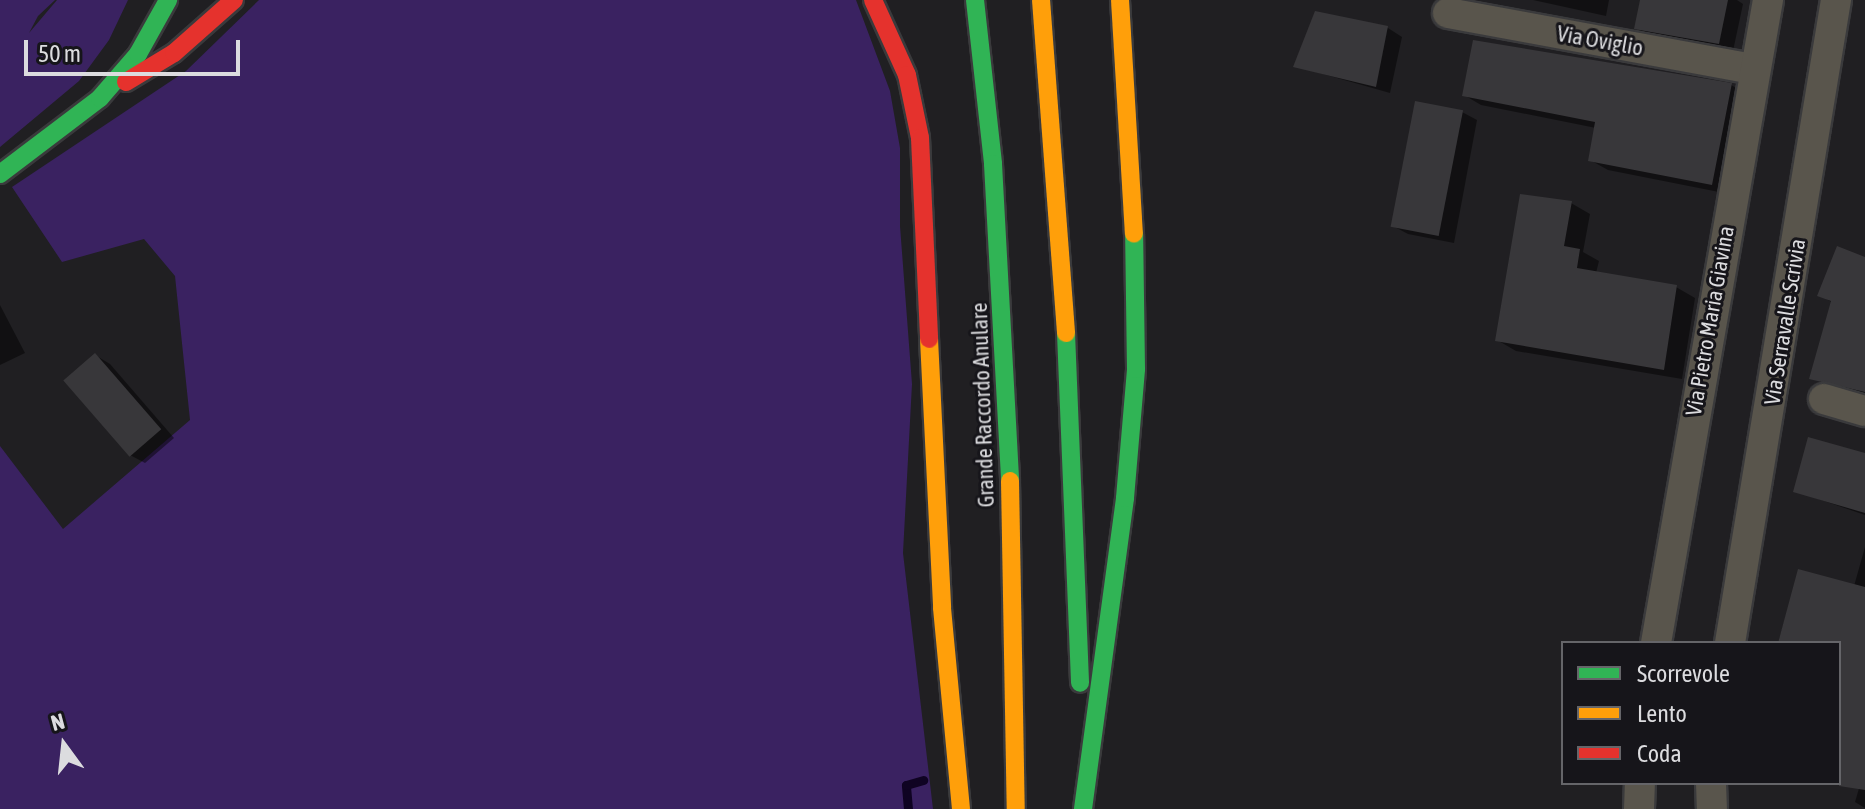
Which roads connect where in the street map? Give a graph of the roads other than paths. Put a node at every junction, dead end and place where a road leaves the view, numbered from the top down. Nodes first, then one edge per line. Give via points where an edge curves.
1 (168, 0) edge
2 (234, 0) edge
3 (873, 0) edge
4 (975, 0) edge
5 (1041, 0) edge
6 (1120, 0) edge
7 (1768, 0) edge
8 (1836, 0) edge
9 (1448, 13) dead end
10 (1753, 69) junction
11 (100, 98) junction
12 (0, 174) edge
13 (1824, 399) dead end
14 (1865, 411) edge
15 (1656, 641) edge
16 (1730, 641) edge
17 (1640, 785) edge
18 (1711, 785) edge
19 (961, 809) edge
20 (1016, 809) edge
21 (1083, 809) edge
22 (1639, 809) edge
23 (1712, 809) edge

1 - 11 main road via 138,54
2 - 11 main road via 174,53
3 - 19 main road via 907,75 920,138 942,608
4 - 20 main road, Grande Raccordo Anulare via 995,193 1009,424
5 - 21 main road via 1074,442
6 - 21 main road via 1136,267 1136,369 1122,528
7 - 10 street, Via Pietro Maria Giavina
8 - 16 street, Via Serravalle Scrivia
9 - 10 street, Via Oviglio
10 - 15 street, Via Pietro Maria Giavina
11 - 12 main road
13 - 14 street
17 - 22 street
18 - 23 street

